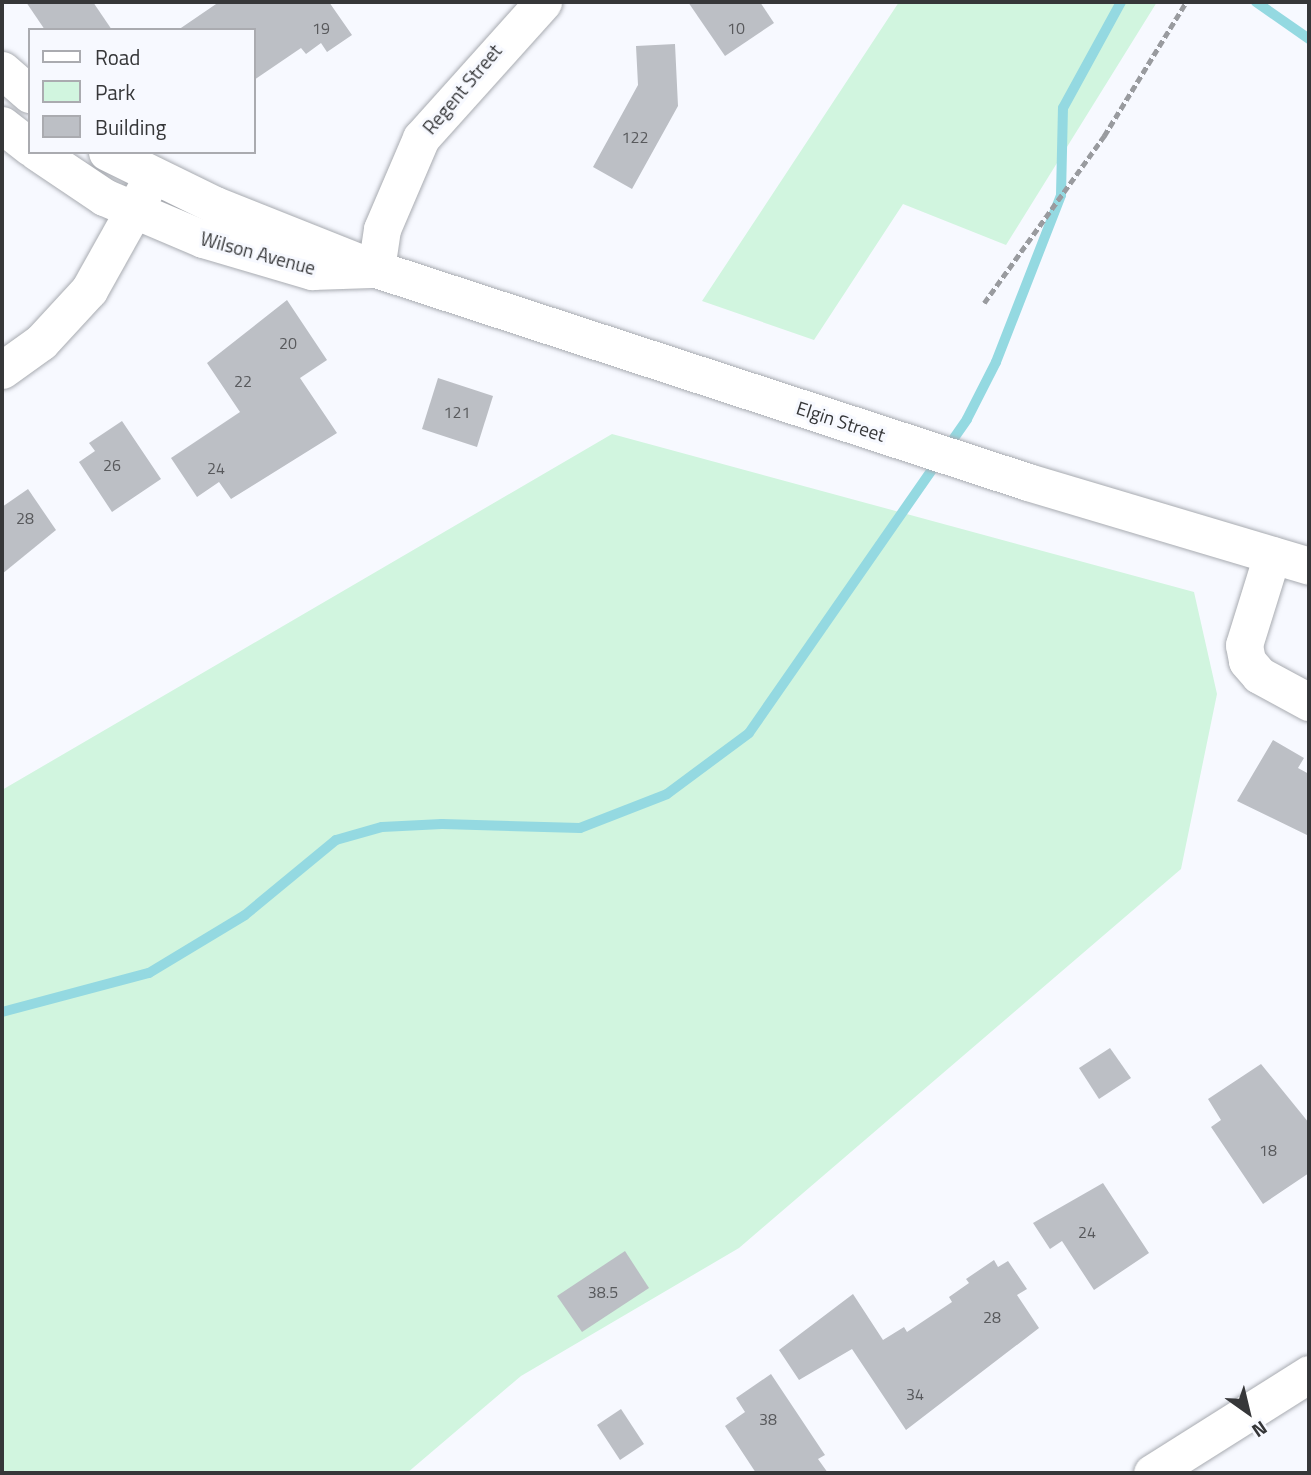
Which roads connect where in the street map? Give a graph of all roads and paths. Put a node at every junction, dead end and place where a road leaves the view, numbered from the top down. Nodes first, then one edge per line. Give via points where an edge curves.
1 (543, 2) edge
2 (1186, 2) edge
3 (2, 70) edge
4 (28, 92) edge
5 (2, 125) edge
6 (28, 145) edge
7 (40, 154) edge
8 (111, 154) edge
9 (153, 176) junction
10 (134, 212) junction
11 (376, 269) junction
12 (984, 303) dead end
13 (2, 370) edge
14 (1272, 555) junction
15 (1309, 566) edge
16 (1309, 702) edge
17 (1309, 1374) edge
18 (1152, 1473) edge

1 - 11 street, Regent Street via 421,138 382,229
2 - 12 path via 1104,136
3 - 4 street
5 - 6 street
7 - 10 street, Wilson Avenue
8 - 9 street, Wilson Avenue
9 - 10 street
9 - 11 street, Wilson Avenue
10 - 11 street, Wilson Avenue via 312,271
10 - 13 street via 89,290 41,342
11 - 14 street, Elgin Street
14 - 15 street, Elgin Street
14 - 16 street via 1244,645 1247,661
17 - 18 street

